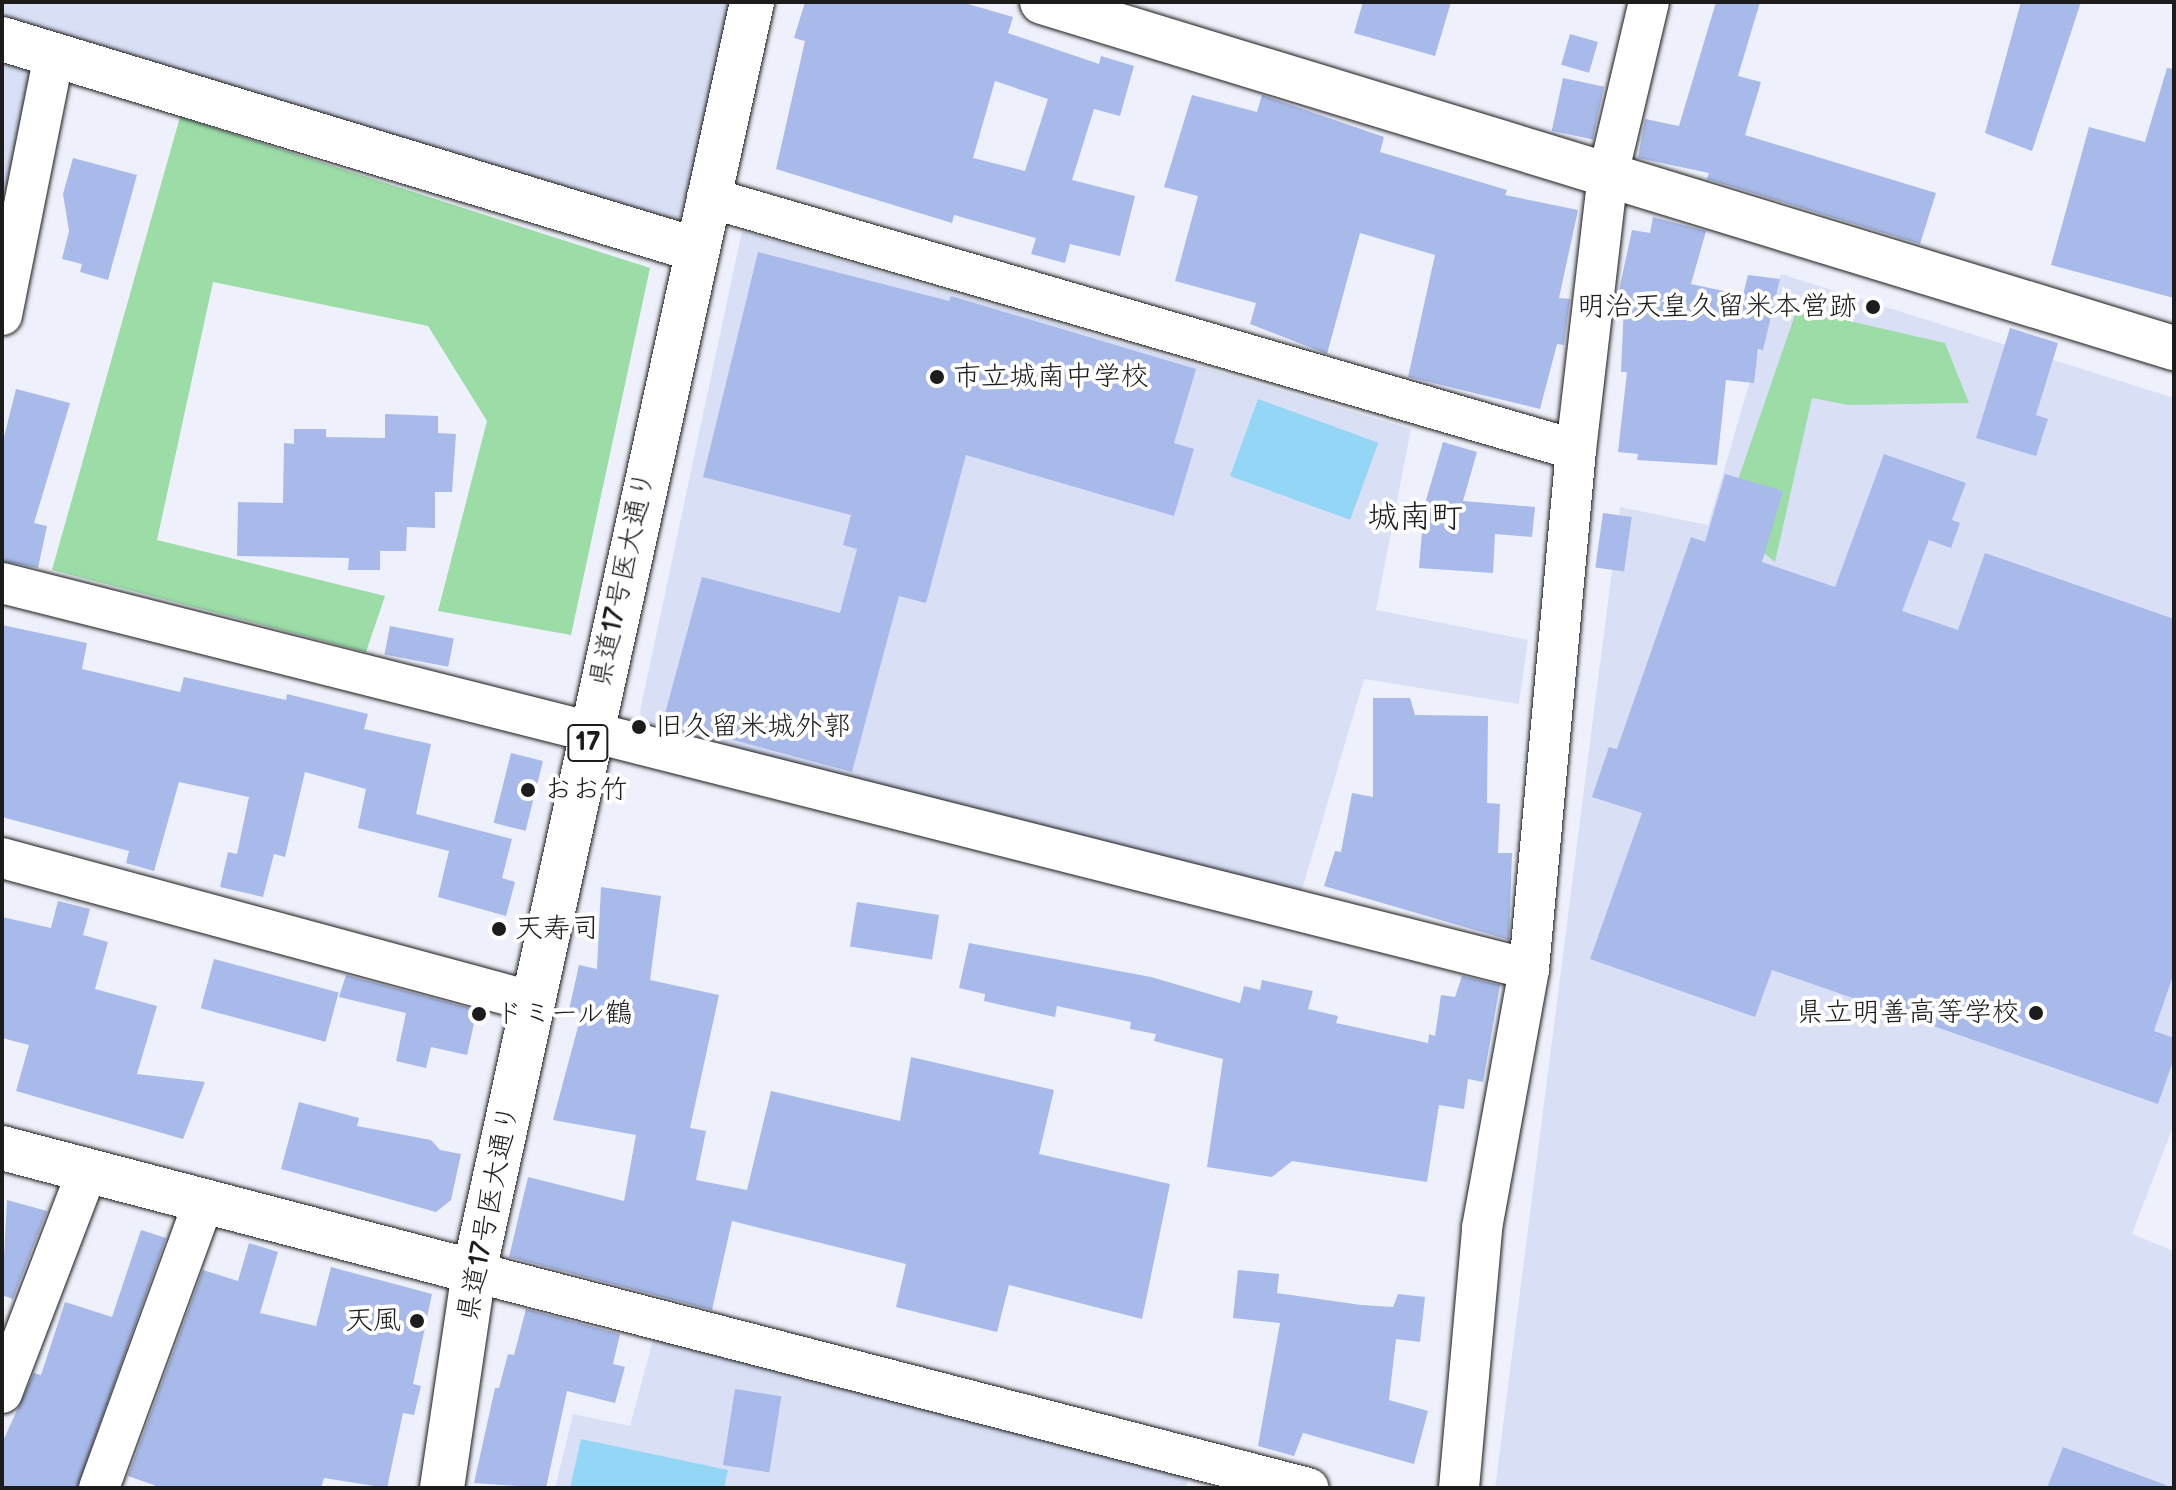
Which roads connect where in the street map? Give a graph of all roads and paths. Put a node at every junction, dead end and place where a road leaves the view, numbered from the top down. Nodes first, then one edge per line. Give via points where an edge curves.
1 (752, 2) edge
2 (1042, 2) edge
3 (1649, 2) edge
4 (2, 39) edge
5 (54, 54) junction
6 (1608, 175) junction
7 (707, 197) junction
8 (694, 249) junction
9 (2, 315) edge
10 (2174, 348) edge
11 (1576, 450) junction
12 (2, 583) edge
13 (589, 736) junction
14 (2, 858) edge
15 (1529, 969) junction
16 (534, 1002) junction
17 (2, 1148) edge
18 (87, 1171) junction
19 (204, 1201) junction
20 (474, 1272) junction
21 (2, 1393) edge
22 (99, 1488) edge
23 (442, 1488) edge
24 (1308, 1488) edge
25 (1459, 1488) edge

1 - 7 street, 県道17号医大通り / 17
2 - 6 street
3 - 6 street
4 - 5 street
5 - 8 street
5 - 9 street
6 - 10 street
6 - 11 street
7 - 8 street, 県道17号医大通り / 17
7 - 11 street
8 - 13 street, 県道17号医大通り / 17
11 - 15 street
12 - 13 street
13 - 15 street
13 - 16 street, 県道17号医大通り / 17
14 - 16 street
15 - 25 street via 1482,1228
16 - 20 street, 県道17号医大通り / 17
17 - 18 street
18 - 19 street
18 - 21 street
19 - 20 street
19 - 22 street
20 - 23 street, 県道17号医大通り / 17
20 - 24 street

